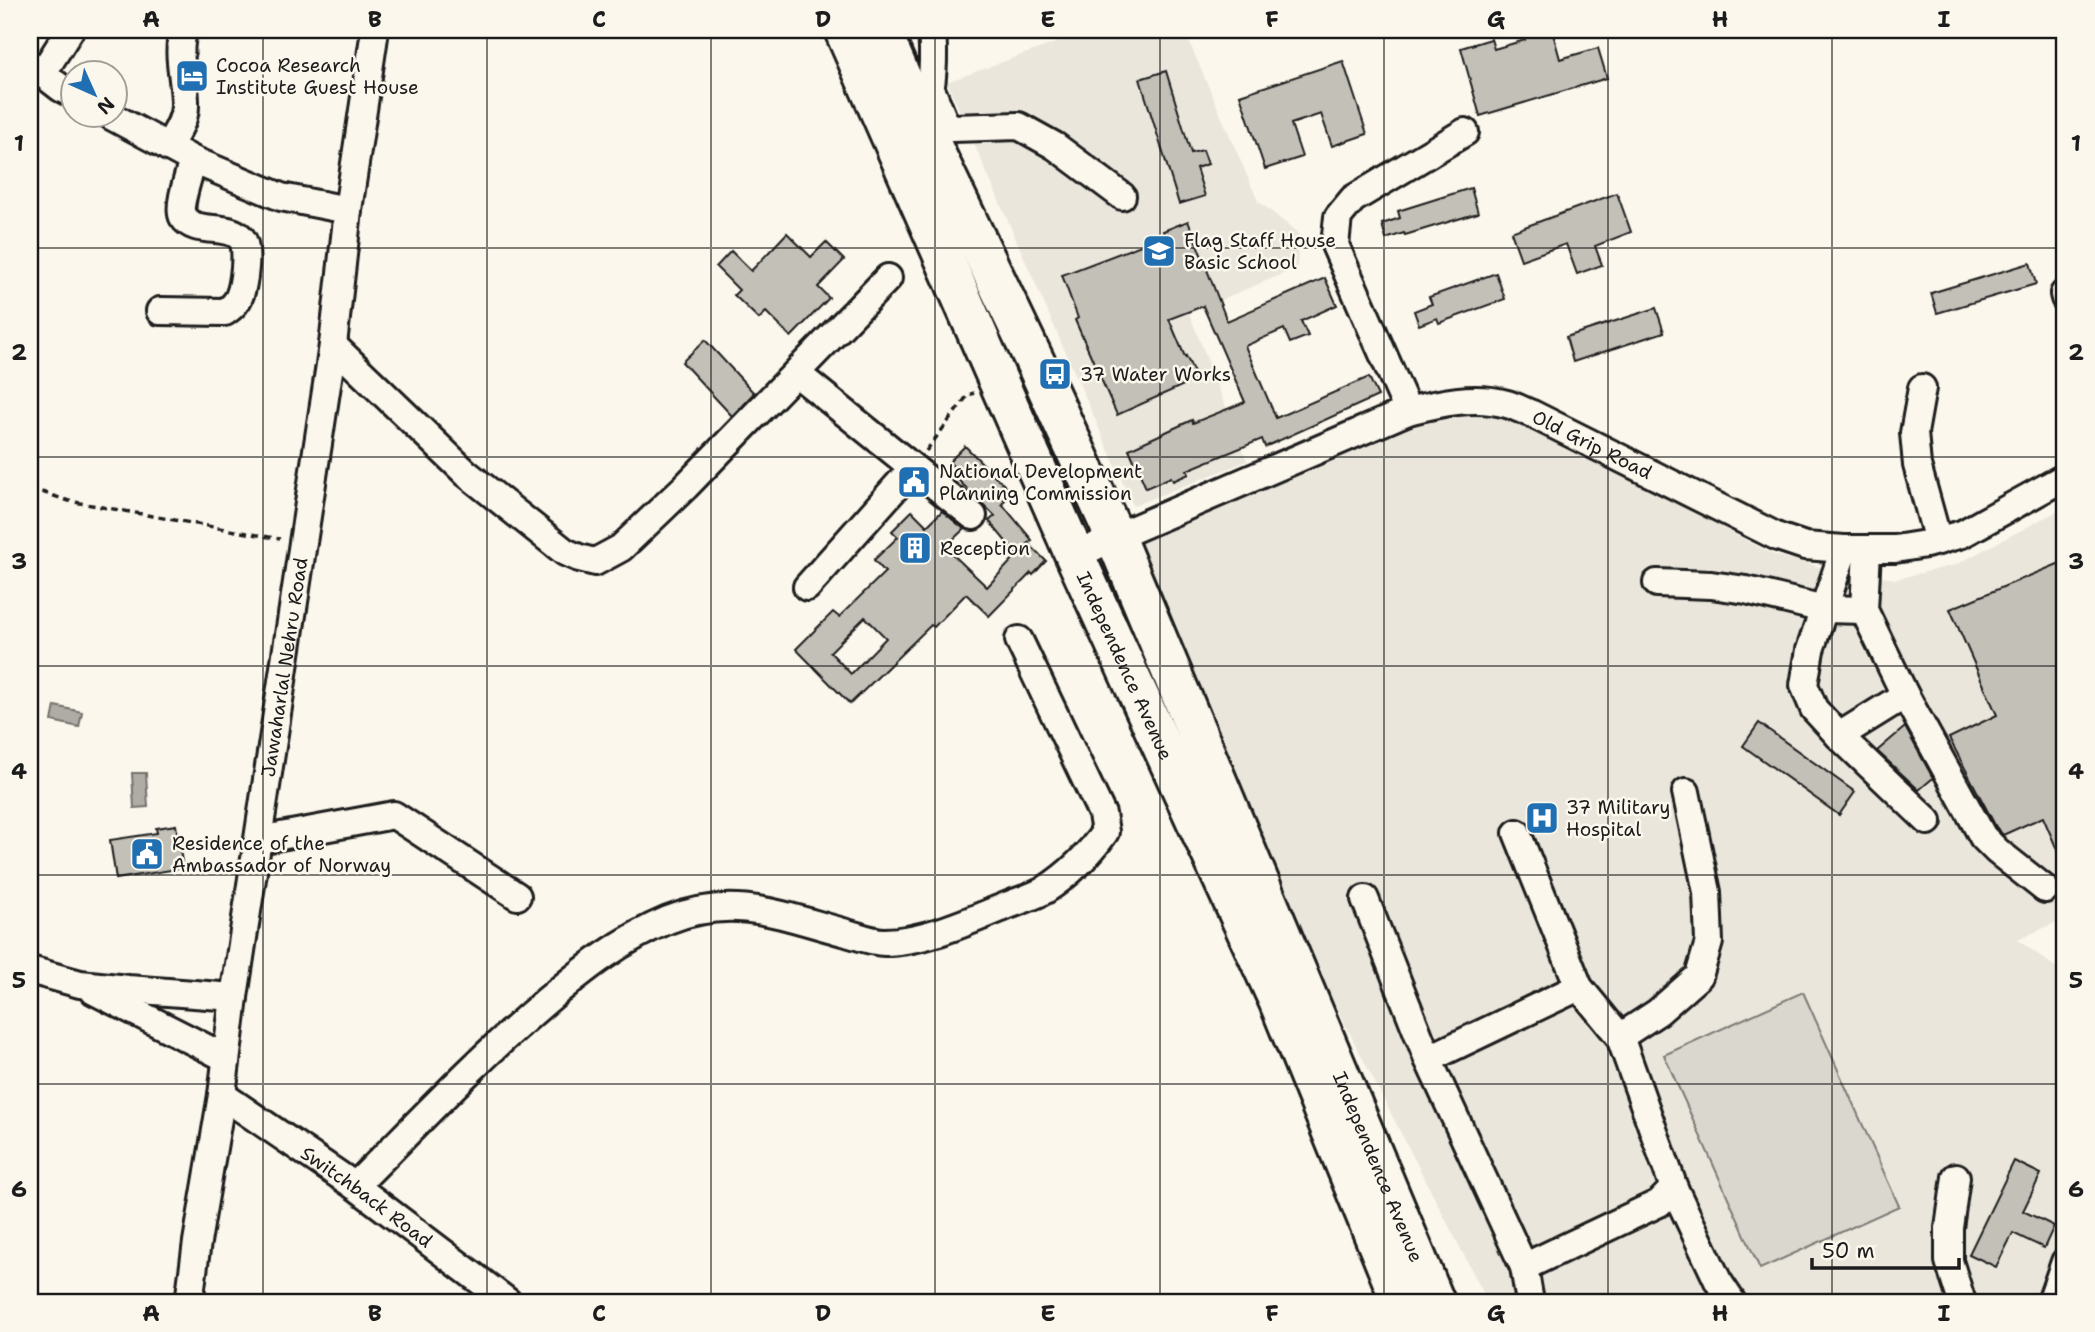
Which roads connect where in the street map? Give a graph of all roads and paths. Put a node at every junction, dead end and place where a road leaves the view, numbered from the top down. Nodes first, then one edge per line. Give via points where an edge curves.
1 (69, 30) edge
2 (184, 30) edge
3 (375, 30) edge
4 (844, 30) edge
5 (881, 30) edge
6 (932, 30) edge
7 (36, 69) edge
8 (60, 87) edge
9 (927, 107) junction
10 (130, 126) edge
11 (1465, 132) dead end
12 (168, 147) junction
13 (193, 160) junction
14 (1122, 196) dead end
15 (348, 210) junction
16 (888, 278) dead end
17 (160, 311) dead end
18 (333, 345) junction
19 (796, 373) junction
20 (1922, 388) dead end
21 (983, 391) dead end
22 (1408, 411) junction
23 (913, 468) junction
24 (2065, 477) edge
25 (30, 488) edge
26 (973, 516) dead end
27 (1115, 537) junction
28 (1938, 541) junction
29 (303, 544) junction
30 (1855, 550) junction
31 (1075, 556) junction
32 (1657, 583) dead end
33 (807, 587) dead end
34 (1824, 609) junction
35 (1864, 610) junction
36 (1019, 640) dead end
37 (1905, 695) junction
38 (1839, 736) junction
39 (1686, 792) dead end
40 (1928, 821) dead end
41 (1517, 833) dead end
42 (259, 840) junction
43 (2045, 889) dead end
44 (517, 896) dead end
45 (1365, 899) dead end
46 (30, 970) edge
47 (80, 984) junction
48 (1579, 987) junction
49 (234, 997) junction
50 (1620, 1037) junction
51 (226, 1058) junction
52 (1428, 1059) junction
53 (222, 1095) junction
54 (1956, 1177) dead end
55 (355, 1186) junction
56 (1675, 1188) junction
57 (2065, 1262) edge
58 (1524, 1267) junction
59 (2056, 1299) edge
60 (189, 1302) edge
61 (508, 1302) edge
62 (1401, 1302) edge
63 (1435, 1302) edge
64 (1530, 1302) edge
65 (1732, 1302) edge
66 (1962, 1302) edge

1 - 7 street
2 - 12 street via 185,108
3 - 15 street, Jawaharlal Nehru Road
4 - 31 highway, Independence Avenue
5 - 9 highway, Independence Avenue
6 - 9 street via 934,59
7 - 8 street
9 - 14 street via 952,128 1019,126 1055,146
9 - 27 highway, Independence Avenue via 1031,354
10 - 12 street
11 - 22 street via 1353,199 1338,217 1335,245
12 - 13 street
13 - 15 street via 281,197
13 - 17 street via 180,209 192,225 235,233 243,240 246,251 240,295 225,312
15 - 18 street, Jawaharlal Nehru Road
16 - 19 street
18 - 19 street via 475,481 565,552 595,562 621,548 687,486
18 - 29 street, Jawaharlal Nehru Road
19 - 23 street
20 - 28 street via 1914,433 1917,465
21 - 23 path via 968,395
22 - 27 street, Old Grip Road
22 - 30 street, Old Grip Road via 1445,402 1506,403 1778,537 1805,546
23 - 26 street
23 - 33 street
24 - 28 street, Old Grip Road via 1962,534
25 - 29 path via 69,501
27 - 31 street, Old Grip Road
27 - 63 highway, Independence Avenue
28 - 30 street, Old Grip Road via 1895,550
29 - 42 street, Jawaharlal Nehru Road
30 - 34 street
30 - 35 street
31 - 62 highway, Independence Avenue via 1278,1000
32 - 34 street via 1746,590
34 - 35 street
34 - 38 street via 1804,685 1814,709
35 - 37 street
36 - 55 street via 1102,814 1105,832 1072,870 1042,892 913,939 883,942 771,911 730,906 669,919 629,939 536,1010
37 - 38 street
37 - 43 street via 1983,837
38 - 40 street
39 - 50 street via 1707,892 1709,942 1699,976
41 - 48 street
42 - 44 street via 394,815
42 - 49 street, Jawaharlal Nehru Road
45 - 52 street
46 - 47 street
47 - 49 street
47 - 51 street
48 - 50 street
48 - 52 street
49 - 51 street, Jawaharlal Nehru Road
50 - 56 street
51 - 53 street, Jawaharlal Nehru Road
52 - 58 street
53 - 55 street, Switchback Road
53 - 60 street, Jawaharlal Nehru Road
54 - 66 street via 1950,1261
55 - 61 street, Switchback Road
56 - 58 street via 1659,1203
56 - 65 street
57 - 59 street
58 - 64 street

